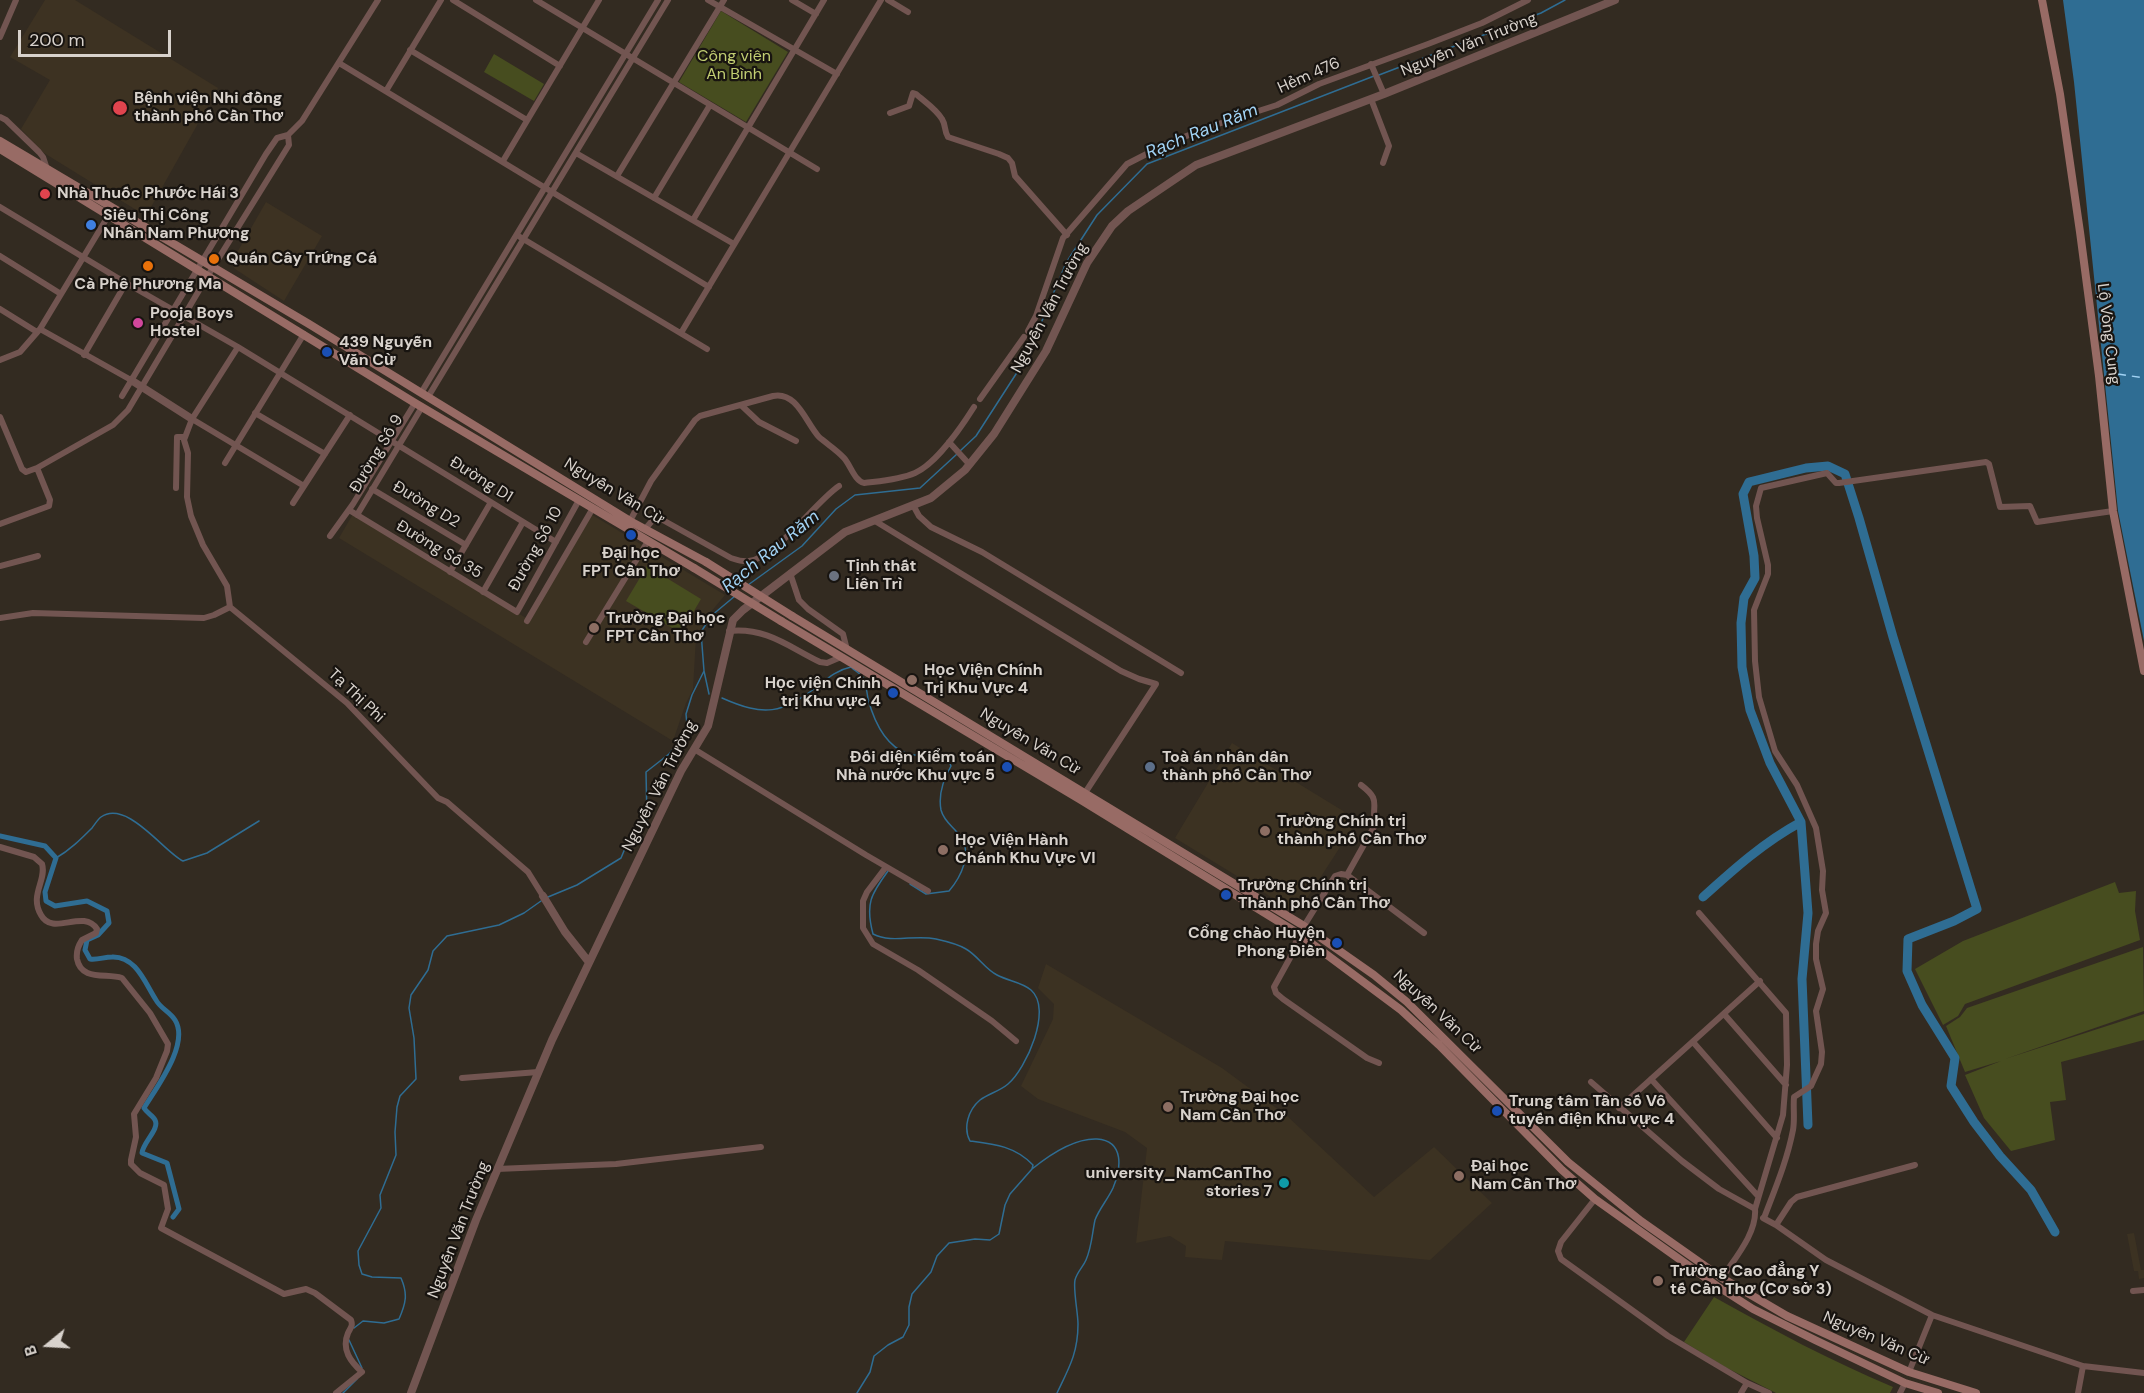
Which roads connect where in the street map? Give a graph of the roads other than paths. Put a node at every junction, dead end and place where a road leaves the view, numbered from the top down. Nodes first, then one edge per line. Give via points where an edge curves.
1 (16, 0) edge
2 (378, 0) edge
3 (441, 0) edge
4 (453, 0) edge
5 (536, 0) edge
6 (598, 0) edge
7 (658, 0) edge
8 (668, 0) edge
9 (708, 0) edge
10 (724, 0) edge
11 (792, 0) edge
12 (824, 0) edge
13 (881, 0) edge
14 (888, 0) edge
15 (1528, 0) edge
16 (1615, 0) edge
17 (2042, 0) edge
18 (720, 7) junction
19 (908, 12) dead end
20 (816, 14) junction
21 (582, 28) junction
22 (0, 37) edge
23 (410, 50) junction
24 (794, 50) junction
25 (629, 56) junction
26 (339, 63) junction
27 (560, 66) junction
28 (1372, 66) junction
29 (837, 75) junction
30 (674, 83) junction
31 (386, 90) junction
32 (1384, 93) junction
33 (1371, 99) junction
34 (710, 105) junction
35 (890, 113) dead end
36 (0, 117) edge
37 (527, 120) junction
38 (748, 128) junction
39 (288, 135) junction
40 (1, 145) edge
41 (576, 153) junction
42 (790, 153) junction
43 (503, 161) junction
44 (1383, 164) dead end
45 (47, 169) junction
46 (817, 169) dead end
47 (617, 176) junction
48 (545, 186) junction
49 (553, 191) junction
50 (654, 198) junction
51 (0, 207) edge
52 (111, 212) junction
53 (693, 220) junction
54 (1067, 235) junction
55 (520, 237) junction
56 (734, 244) junction
57 (0, 256) edge
58 (83, 257) junction
59 (203, 261) junction
60 (214, 268) junction
61 (196, 270) junction
62 (207, 277) junction
63 (126, 283) junction
64 (709, 287) junction
65 (61, 294) junction
66 (0, 309) edge
67 (174, 310) junction
68 (185, 316) junction
69 (309, 324) junction
70 (39, 330) junction
71 (681, 333) junction
72 (304, 334) junction
73 (238, 347) junction
74 (708, 349) dead end
75 (84, 355) junction
76 (0, 360) edge
77 (280, 372) junction
78 (131, 380) junction
79 (142, 389) junction
80 (424, 395) junction
81 (122, 396) dead end
82 (980, 399) dead end
83 (418, 405) junction
84 (742, 406) junction
85 (974, 407) dead end
86 (255, 413) junction
87 (350, 415) junction
88 (192, 419) junction
89 (0, 421) edge
90 (184, 437) junction
91 (392, 440) junction
92 (796, 441) dead end
93 (950, 443) junction
94 (399, 444) junction
95 (236, 445) junction
96 (325, 454) junction
97 (967, 461) junction
98 (225, 463) dead end
99 (37, 468) junction
100 (304, 486) junction
101 (839, 486) dead end
102 (176, 488) dead end
103 (372, 489) junction
104 (581, 496) junction
105 (491, 502) junction
106 (293, 503) dead end
107 (913, 505) junction
108 (593, 508) junction
109 (348, 510) junction
110 (2113, 511) junction
111 (357, 515) junction
112 (630, 521) junction
113 (875, 521) junction
114 (523, 522) junction
115 (0, 524) edge
116 (645, 529) junction
117 (330, 536) dead end
118 (648, 541) junction
119 (556, 542) junction
120 (466, 545) junction
121 (38, 556) dead end
122 (0, 566) edge
123 (450, 572) junction
124 (790, 573) junction
125 (483, 592) junction
126 (230, 607) junction
127 (517, 612) joint
128 (0, 618) edge
129 (527, 621) dead end
130 (729, 631) junction
131 (586, 642) dead end
132 (845, 654) junction
133 (2144, 671) edge
134 (1181, 673) dead end
135 (694, 749) junction
136 (1361, 785) dead end
137 (1083, 796) junction
138 (0, 847) edge
139 (1179, 849) junction
140 (1173, 858) junction
141 (886, 867) junction
142 (1347, 875) junction
143 (928, 891) dead end
144 (545, 899) joint
145 (1699, 913) dead end
146 (1304, 926) junction
147 (1424, 933) dead end
148 (1299, 934) junction
149 (588, 960) junction
150 (1760, 981) junction
151 (1407, 1002) junction
152 (1401, 1010) junction
153 (1724, 1014) junction
154 (1016, 1041) dead end
155 (1693, 1042) junction
156 (1379, 1063) dead end
157 (538, 1072) junction
158 (462, 1077) dead end
159 (1651, 1078) junction
160 (1591, 1082) dead end
161 (1786, 1085) junction
162 (1619, 1108) junction
163 (1777, 1138) junction
164 (761, 1147) dead end
165 (1915, 1165) dead end
166 (1565, 1166) junction
167 (497, 1169) junction
168 (1758, 1196) junction
169 (1595, 1199) junction
170 (1755, 1209) junction
171 (1756, 1217) junction
172 (1764, 1218) junction
173 (1641, 1221) junction
174 (1776, 1225) junction
175 (1636, 1229) junction
176 (1720, 1282) junction
177 (2144, 1290) edge
178 (2133, 1291) dead end
179 (1932, 1315) junction
180 (1818, 1336) junction
181 (2083, 1366) junction
182 (1908, 1372) junction
183 (2144, 1373) edge
184 (1747, 1383) junction
185 (1905, 1383) junction
186 (336, 1393) edge
187 (411, 1393) edge
188 (1741, 1393) edge
189 (1769, 1393) edge
190 (1900, 1393) edge
191 (1938, 1393) edge
192 (1976, 1393) edge
193 (2078, 1393) edge

1 - 22 street
2 - 26 street
3 - 23 street
4 - 27 street
5 - 21 street
6 - 21 street
7 - 25 street
8 - 25 street
9 - 18 street
10 - 18 street
11 - 20 street
12 - 20 street
13 - 29 street
14 - 19 street
15 - 28 street, Hẻm 476 via 1482,23
16 - 32 street, Nguyễn Văn Trường
17 - 110 main road, Lộ Vòng Cung via 2080,232
18 - 24 street
18 - 30 street
20 - 24 street
21 - 25 street
21 - 27 street
23 - 31 street
23 - 37 street
24 - 29 street
24 - 38 street
25 - 30 street
25 - 41 street
25 - 48 street
26 - 31 street
26 - 39 street via 302,121
27 - 37 street
28 - 32 street
28 - 54 street, Hẻm 476 via 1141,156 1127,164
29 - 42 street
30 - 34 street
30 - 47 street
31 - 43 street
32 - 33 street, Nguyễn Văn Trường
33 - 44 street via 1389,146
33 - 97 street, Nguyễn Văn Trường via 1196,165 1128,211 1112,226 1087,262 1046,351 994,434
34 - 38 street
34 - 50 street
35 - 54 street via 909,106 913,93 916,94 938,114 948,137 1008,158 1027,192
36 - 45 street via 39,152
37 - 43 street
38 - 42 street
38 - 53 street
39 - 59 street via 278,138
39 - 60 street via 289,145
40 - 45 main road, Nguyễn Văn Cừ
40 - 52 main road, Nguyễn Văn Cừ
41 - 47 street
41 - 49 street
42 - 46 street
42 - 56 street
43 - 48 street
45 - 52 main road, Nguyễn Văn Cừ
47 - 50 street
48 - 49 street
48 - 55 street
49 - 55 street
49 - 64 street
50 - 53 street
51 - 58 street, Đường D1
52 - 58 street
52 - 59 main road, Nguyễn Văn Cừ
52 - 61 main road, Nguyễn Văn Cừ
53 - 56 street
54 - 82 street, Hẻm 476 via 1036,316
55 - 71 street
55 - 80 street
56 - 64 street
57 - 65 street
58 - 63 street, Đường D1
58 - 65 street
59 - 60 main road, Nguyễn Văn Cừ
59 - 61 street
60 - 62 street
60 - 69 main road, Nguyễn Văn Cừ
61 - 62 main road, Nguyễn Văn Cừ
61 - 67 street
62 - 68 street
62 - 72 main road, Nguyễn Văn Cừ
63 - 67 street, Đường D1
63 - 75 street
64 - 71 street
65 - 70 street
66 - 70 street
67 - 68 street, Đường D1
67 - 78 street
68 - 73 street, Đường D1
68 - 79 street
69 - 72 main road
69 - 80 main road, Nguyễn Văn Cừ
70 - 75 street
70 - 76 street via 20,352
71 - 74 street
72 - 77 street
72 - 83 main road, Nguyễn Văn Cừ
73 - 77 street, Đường D1
73 - 88 street
75 - 78 street
77 - 86 street
77 - 87 street, Đường D1
78 - 79 street
78 - 81 street
79 - 88 street
79 - 99 street via 113,425
80 - 83 street
80 - 104 main road, Nguyễn Văn Cừ
83 - 91 street
83 - 94 street, Đường Số 9
83 - 104 main road, Nguyễn Văn Cừ
84 - 92 street via 759,422
84 - 93 street via 782,396 796,405 818,436 845,459 860,482 918,472
84 - 112 street via 700,416 691,423 651,481
85 - 93 street
86 - 95 street
86 - 96 street
87 - 91 street, Đường D1
87 - 96 street
88 - 90 street
88 - 95 street
89 - 99 street via 22,469 26,472
90 - 102 street via 177,437
90 - 126 street via 191,516 227,586
91 - 94 street, Đường D1
91 - 109 street
93 - 97 street
94 - 103 street, Đường Số 9
94 - 105 street, Đường D1
95 - 98 street
95 - 100 street
96 - 100 street
97 - 107 street, Nguyễn Văn Trường via 931,498
99 - 115 street via 49,506
100 - 106 street
101 - 116 street via 785,538 751,561 731,558 661,519 652,521
103 - 111 street, Đường Số 9
103 - 120 street, Đường D2
104 - 108 main road, Nguyễn Văn Cừ
104 - 112 main road, Nguyễn Văn Cừ
104 - 119 street, Đường Số 10
105 - 114 street, Đường D1
105 - 120 street
107 - 113 street, Nguyễn Văn Trường
107 - 134 street via 931,527 982,552
108 - 118 main road, Nguyễn Văn Cừ
108 - 129 street
109 - 111 street, Đường Số 35
109 - 117 street
110 - 133 main road, Lộ Vòng Cung
110 - 172 street via 2037,522 2030,506 2000,507 1986,462 1839,483 1827,473 1761,488 1756,506 1768,565 1767,581 1754,610 1759,697 1775,751 1797,785 1816,828 1826,913 1816,944 1823,989 1816,1011 1820,1068 1811,1086 1794,1100 1793,1129 1785,1163
111 - 123 street, Đường Số 35
112 - 116 main road, Nguyễn Văn Cừ
113 - 124 street, Nguyễn Văn Trường via 845,532
113 - 137 street via 1121,671 1156,684
114 - 119 street, Đường D1
114 - 125 street
116 - 132 main road, Nguyễn Văn Cừ, bridge via 706,562
118 - 131 street
118 - 132 main road, Nguyễn Văn Cừ, bridge via 781,621
119 - 127 street, Đường Số 10
120 - 123 street
121 - 122 street
123 - 125 street, Đường Số 35
124 - 130 street, Nguyễn Văn Trường via 742,610
124 - 132 street via 799,600 843,634
125 - 127 street, Đường Số 35
126 - 128 street via 204,618 33,614
126 - 144 street, Tạ Thị Phi via 347,704 438,798 528,872
130 - 132 street via 765,633 820,662
130 - 135 street, Nguyễn Văn Trường via 708,726
132 - 137 main road, Nguyễn Văn Cừ
135 - 141 street
135 - 149 street, Nguyễn Văn Trường
136 - 142 street via 1375,799 1375,825
137 - 139 main road, Nguyễn Văn Cừ
137 - 140 main road, Nguyễn Văn Cừ
138 - 186 street via 34,857 42,864 37,895 41,916 49,924 77,920 93,923 96,933 84,938 76,951 80,968 94,975 122,978 166,1040 168,1051 160,1070 134,1114 136,1137 131,1160 140,1173 164,1185 168,1209 161,1228 284,1294 306,1289 315,1293 351,1320 346,1351 362,1372
139 - 140 main road
139 - 146 main road, Nguyễn Văn Cừ
140 - 148 main road, Nguyễn Văn Cừ
141 - 143 street
141 - 154 street via 863,901 863,928 873,944 918,969
142 - 146 street via 1331,879
142 - 147 street
144 - 149 street, Tạ Thị Phi
145 - 150 street
146 - 148 street
146 - 151 main road, Nguyễn Văn Cừ
148 - 152 main road, Nguyễn Văn Cừ
148 - 156 street via 1274,990
149 - 157 street, Nguyễn Văn Trường
150 - 153 street
150 - 161 street via 1786,1013
151 - 152 street
151 - 166 main road, Nguyễn Văn Cừ
152 - 166 main road, Nguyễn Văn Cừ
153 - 155 street
153 - 161 street
155 - 159 street
155 - 163 street
157 - 158 street
157 - 167 street, Nguyễn Văn Trường
159 - 162 street
159 - 168 street
160 - 162 street
161 - 163 street
162 - 170 street via 1719,1189
163 - 168 street
164 - 167 street via 616,1164
165 - 174 street via 1797,1197
166 - 169 main road, Nguyễn Văn Cừ
166 - 173 main road, Nguyễn Văn Cừ
167 - 187 street, Nguyễn Văn Trường
168 - 170 street
169 - 175 main road, Nguyễn Văn Cừ
169 - 184 street via 1561,1242 1561,1259 1668,1336
170 - 171 street
171 - 172 street
171 - 176 street
172 - 174 street
173 - 175 street
173 - 176 main road, Nguyễn Văn Cừ
174 - 179 street via 1826,1260
175 - 176 main road, Nguyễn Văn Cừ
176 - 180 main road, Nguyễn Văn Cừ
177 - 178 street
179 - 181 street
179 - 182 street
180 - 182 main road, Nguyễn Văn Cừ
180 - 185 main road, Nguyễn Văn Cừ
181 - 183 street
181 - 193 street
182 - 185 main road
182 - 192 main road, Nguyễn Văn Cừ
184 - 188 street
184 - 189 street
185 - 190 street
185 - 191 main road, Nguyễn Văn Cừ

